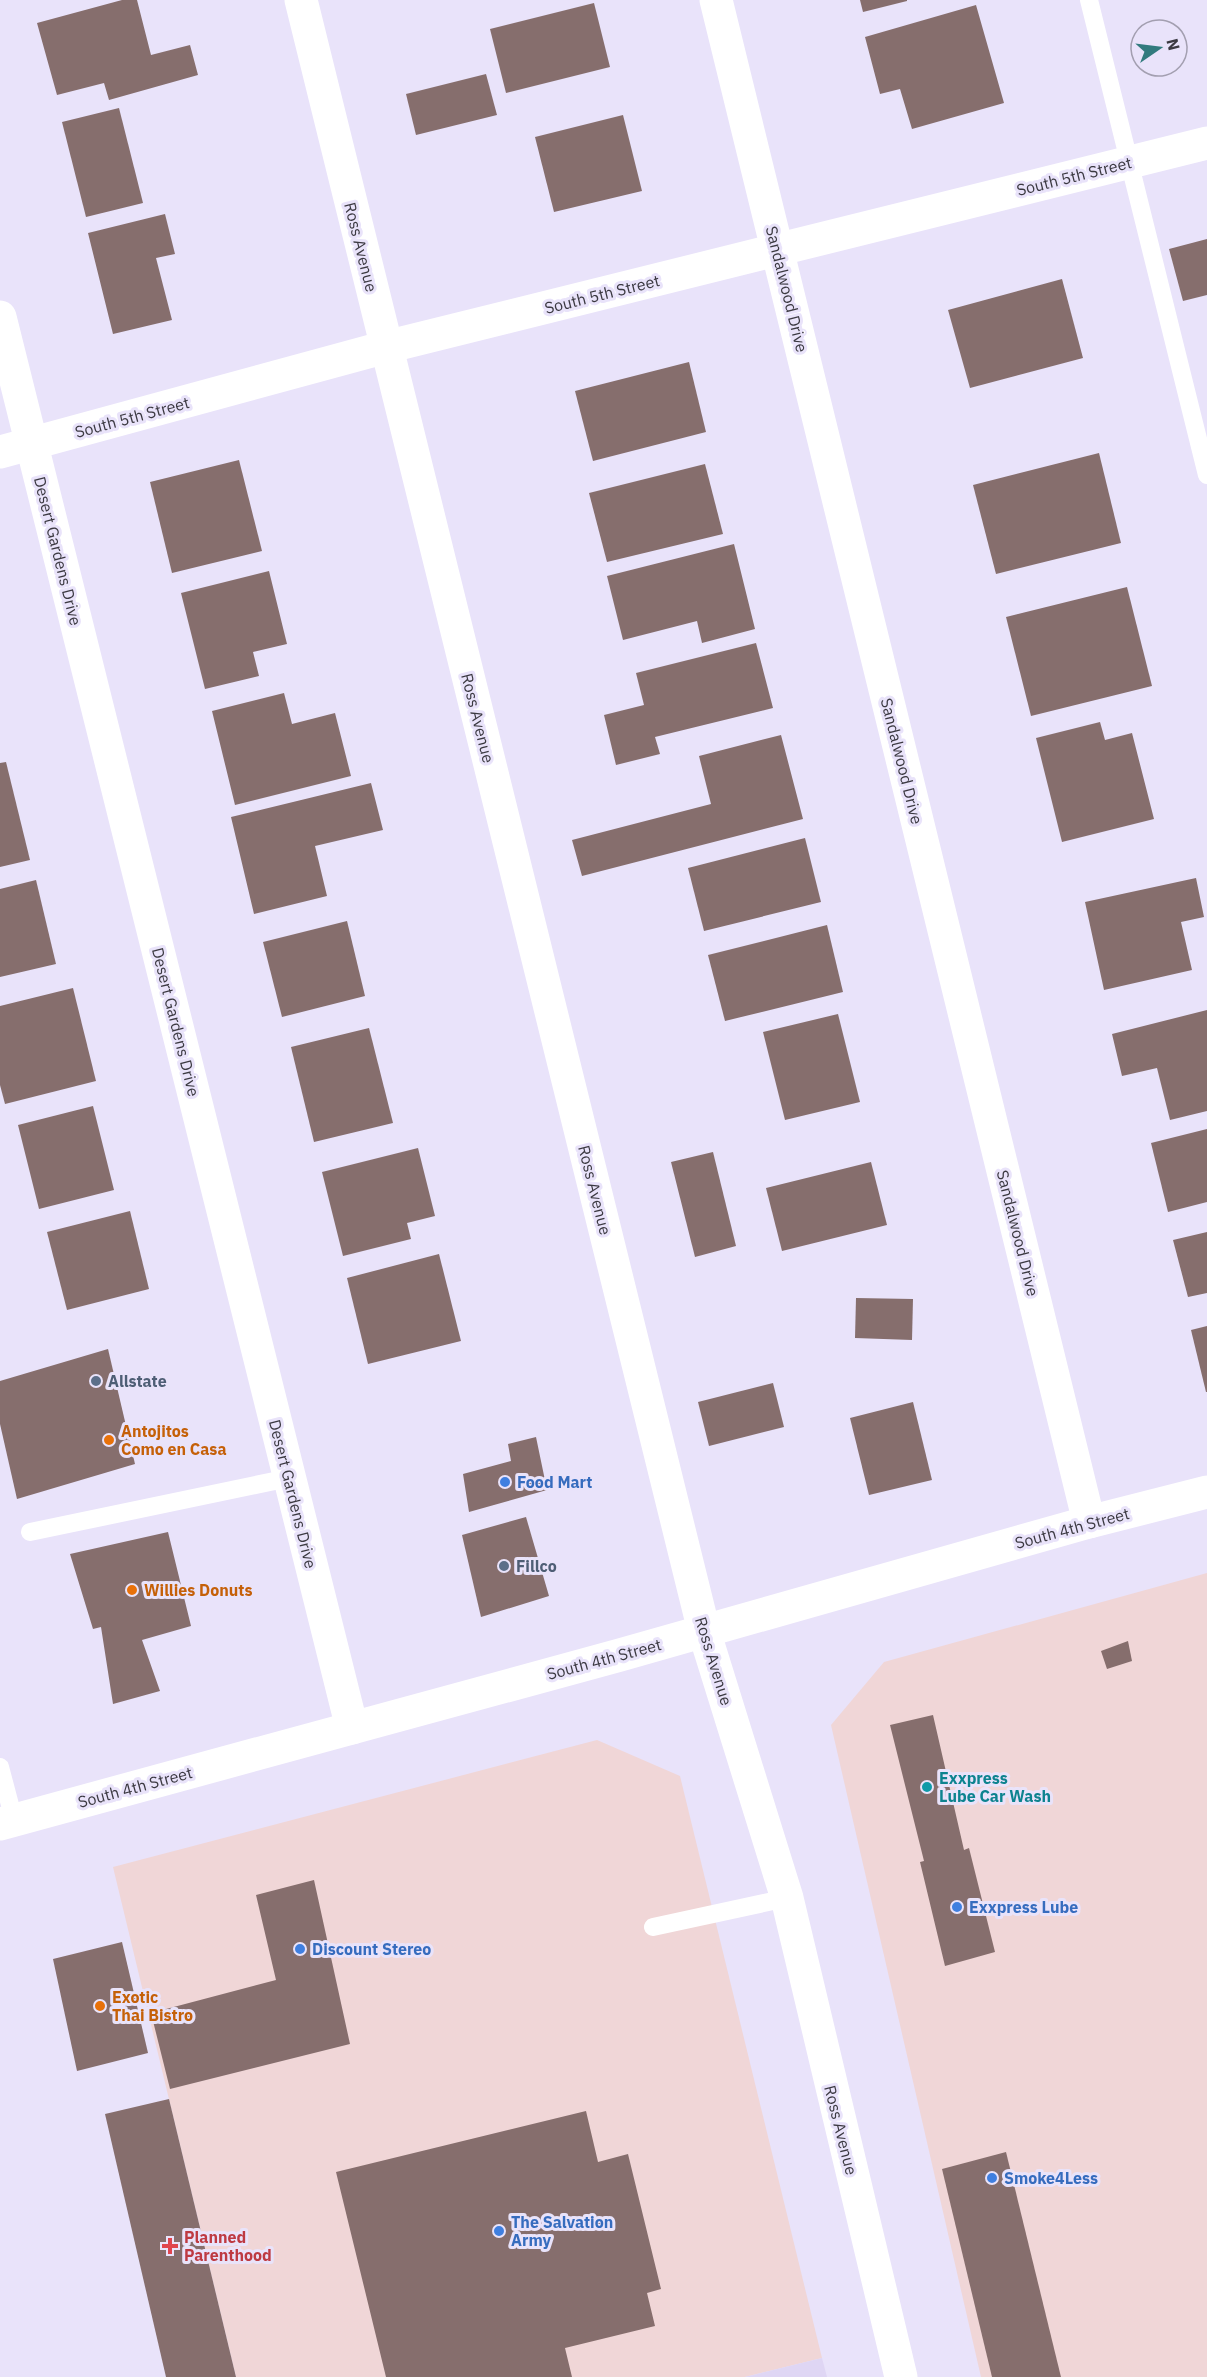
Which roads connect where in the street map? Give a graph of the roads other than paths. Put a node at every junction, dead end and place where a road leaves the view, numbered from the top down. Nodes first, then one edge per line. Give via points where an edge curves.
1 (300, 0) edge
2 (716, 0) edge
3 (1089, 0) edge
4 (1207, 143) edge
5 (1129, 163) junction
6 (777, 250) junction
7 (0, 317) edge
8 (386, 347) junction
9 (32, 445) junction
10 (0, 452) edge
11 (1207, 476) edge
12 (289, 1478) junction
13 (1207, 1492) edge
14 (1089, 1522) junction
15 (30, 1532) dead end
16 (704, 1631) junction
17 (352, 1728) junction
18 (0, 1767) edge
19 (7, 1822) edge
20 (788, 1898) junction
21 (653, 1927) dead end
22 (901, 2377) edge

1 - 8 street, Ross Avenue
2 - 6 street, Sandalwood Drive
3 - 5 lane
4 - 5 street, South 5th Street
5 - 6 street, South 5th Street
5 - 11 lane
6 - 8 street, South 5th Street
6 - 14 street, Sandalwood Drive
7 - 9 street, Desert Gardens Drive
8 - 9 street, South 5th Street
8 - 16 street, Ross Avenue
9 - 10 street, South 5th Street
9 - 12 street, Desert Gardens Drive
12 - 15 lane
12 - 17 street, Desert Gardens Drive
13 - 14 street, South 4th Street
14 - 16 street, South 4th Street
16 - 17 street, South 4th Street
16 - 20 street, Ross Avenue
17 - 19 street, South 4th Street
18 - 19 lane
20 - 21 lane
20 - 22 street, Ross Avenue

